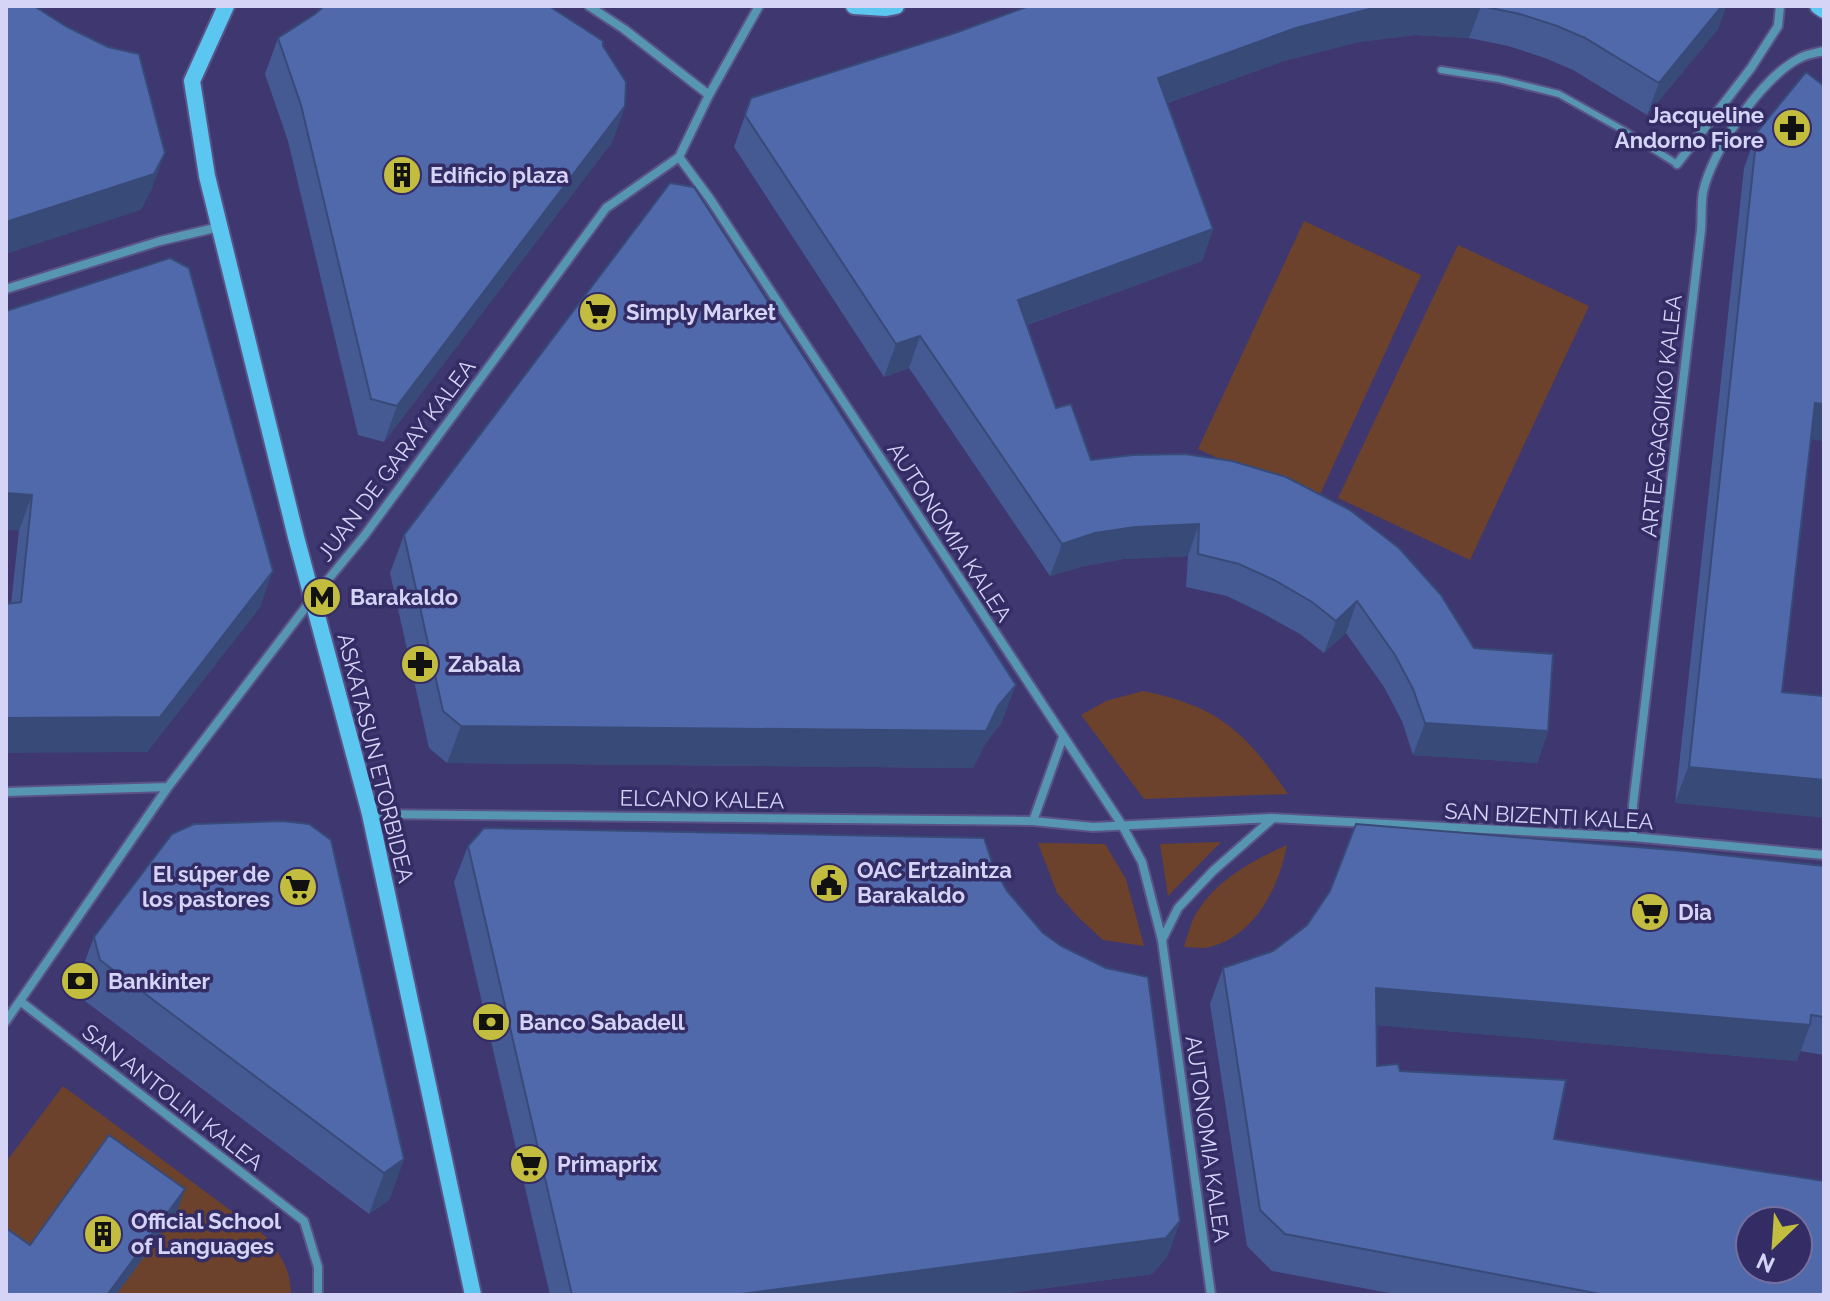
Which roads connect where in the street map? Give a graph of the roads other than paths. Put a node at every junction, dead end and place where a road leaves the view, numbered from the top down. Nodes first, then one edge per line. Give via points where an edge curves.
1 (226, 6) edge
2 (589, 6) edge
3 (759, 6) edge
4 (854, 6) edge
5 (896, 6) edge
6 (1780, 6) edge
7 (1818, 6) edge
8 (1824, 10) edge
9 (1824, 51) edge
10 (1441, 70) dead end
11 (709, 95) junction
12 (679, 157) junction
13 (1677, 164) joint
14 (219, 227) junction
15 (6, 289) edge
16 (312, 599) junction
17 (1063, 737) junction
18 (168, 787) junction
19 (6, 792) edge
20 (370, 814) junction
21 (1272, 818) junction
22 (1033, 821) junction
23 (1122, 825) junction
24 (1633, 837) junction
25 (1824, 855) edge
26 (1162, 940) junction
27 (20, 1001) junction
28 (6, 1021) edge
29 (318, 1295) edge
30 (473, 1295) edge
31 (1211, 1295) edge

1 - 14 street, ASKATASUN ETORBIDEA via 192,90
2 - 11 street
3 - 11 street, JUAN DE GARAY KALEA
4 - 5 street
6 - 13 street via 1778,26 1758,57
7 - 8 street
9 - 24 street, ARTEAGAGOIKO KALEA via 1799,58 1760,91 1715,160 1703,192
10 - 13 lane via 1559,94
11 - 12 street, JUAN DE GARAY KALEA
12 - 16 street, JUAN DE GARAY KALEA via 606,208
12 - 17 street, AUTONOMIA KALEA
14 - 15 street
14 - 16 street, ASKATASUN ETORBIDEA
16 - 18 street, JUAN DE GARAY KALEA
16 - 20 street, ASKATASUN ETORBIDEA
17 - 22 street
17 - 23 street, AUTONOMIA KALEA
18 - 19 street
18 - 27 street, JUAN DE GARAY KALEA
20 - 22 street, ELCANO KALEA
20 - 30 street, ASKATASUN ETORBIDEA
21 - 23 street, ELCANO KALEA
21 - 24 street, SAN BIZENTI KALEA
21 - 26 street via 1178,908
22 - 23 street, ELCANO KALEA
23 - 26 street, AUTONOMIA KALEA via 1142,862
24 - 25 street, SAN BIZENTI KALEA
26 - 31 street, AUTONOMIA KALEA
27 - 28 street, JUAN DE GARAY KALEA
27 - 29 street, SAN ANTOLIN KALEA via 304,1221 318,1267

